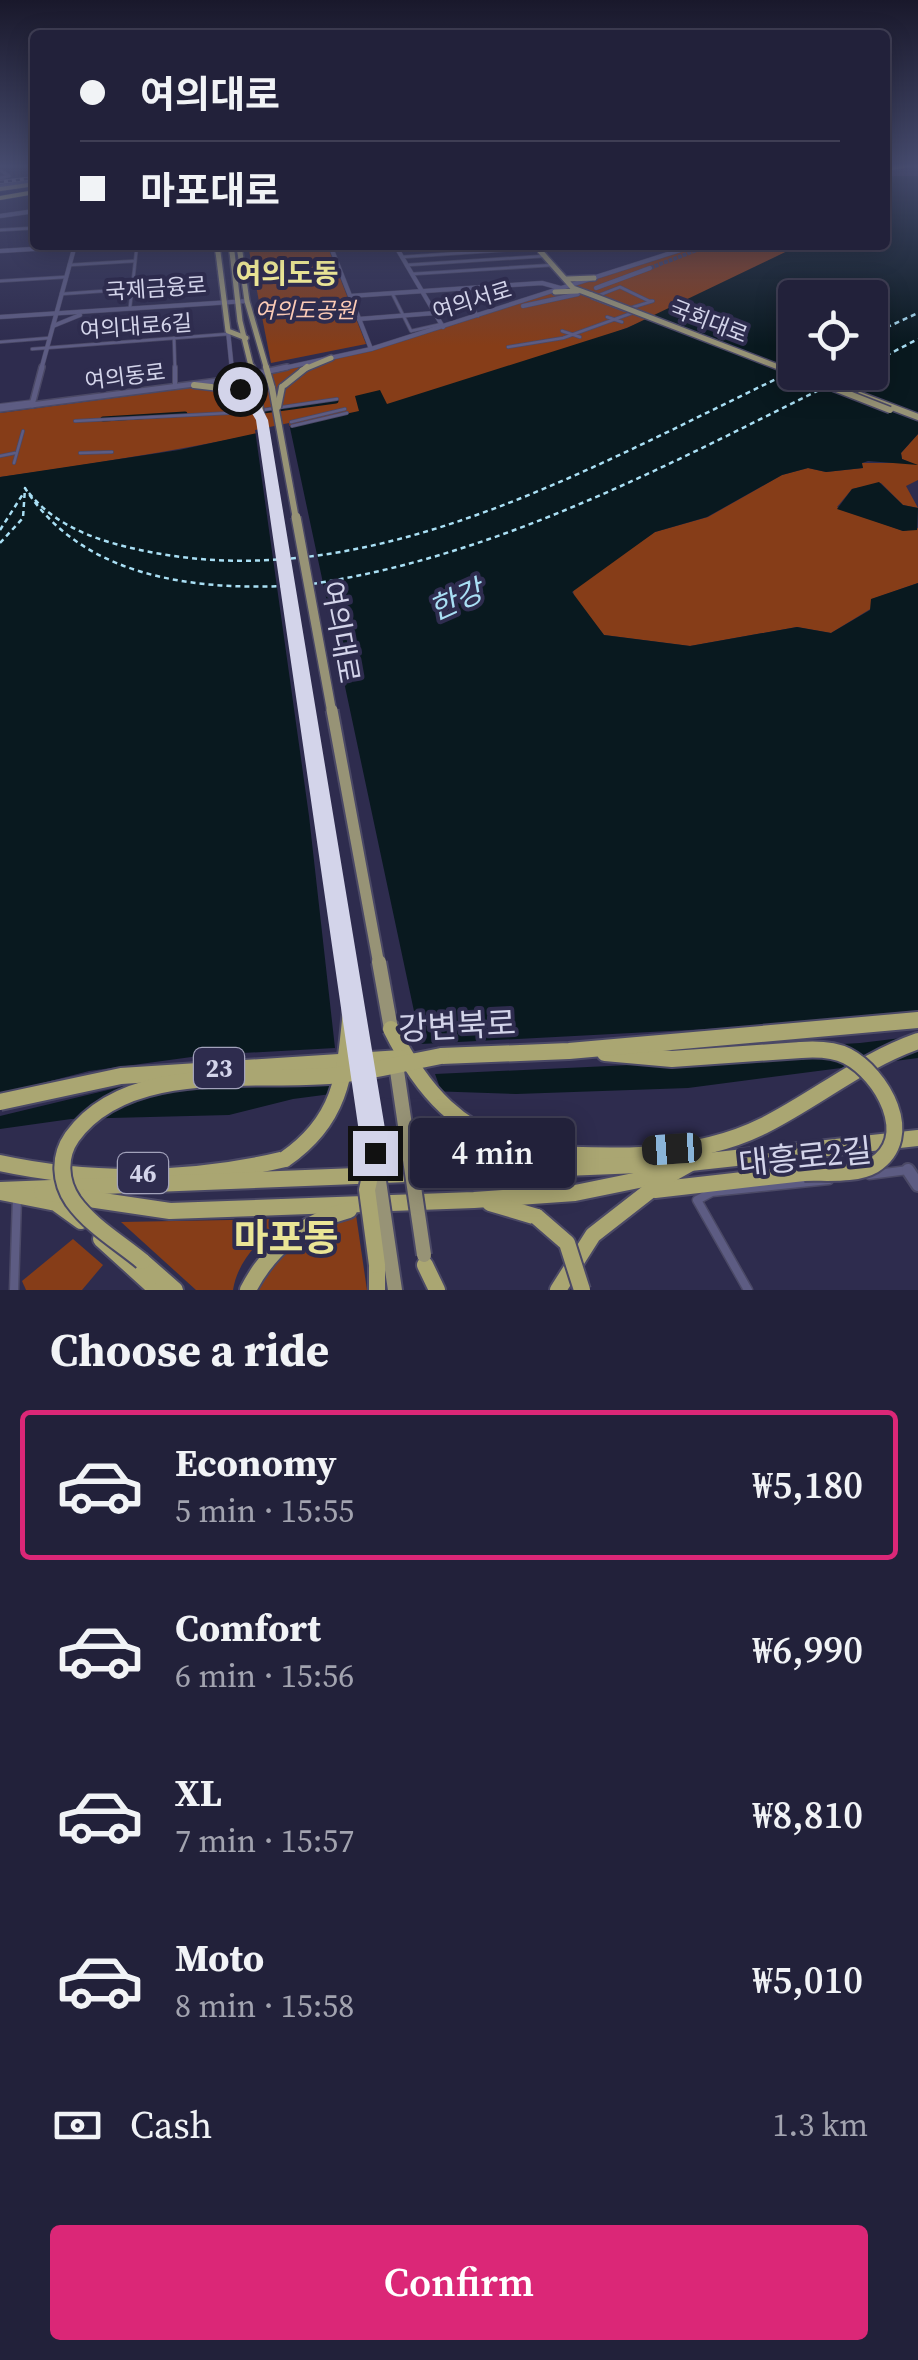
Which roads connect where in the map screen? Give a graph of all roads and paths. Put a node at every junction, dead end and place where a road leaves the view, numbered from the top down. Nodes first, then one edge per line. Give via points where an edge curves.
1 (30, 228) edge
2 (0, 230) edge
3 (30, 247) edge
4 (30, 249) edge
5 (0, 250) edge
6 (73, 250) edge
7 (136, 250) edge
8 (218, 250) edge
9 (231, 250) edge
10 (240, 250) edge
11 (332, 250) edge
12 (398, 250) edge
13 (495, 250) edge
14 (538, 250) edge
15 (681, 250) edge
16 (469, 252) junction
17 (544, 256) junction
18 (402, 257) junction
19 (135, 261) junction
20 (475, 261) junction
21 (69, 265) junction
22 (407, 265) junction
23 (553, 265) junction
24 (650, 268) tunnel mouth
25 (482, 270) junction
26 (412, 274) junction
27 (561, 276) junction
28 (66, 277) junction
29 (590, 280) junction
30 (0, 281) edge
31 (544, 282) junction
32 (573, 286) junction
33 (442, 288) junction
34 (132, 289) junction
35 (458, 289) junction
36 (421, 290) junction
37 (558, 290) junction
38 (402, 291) junction
39 (589, 292) junction
40 (392, 293) junction
41 (61, 294) junction
42 (350, 294) junction
43 (224, 300) junction
44 (247, 301) junction
45 (653, 301) joint
46 (238, 302) junction
47 (130, 307) junction
48 (509, 307) junction
49 (56, 310) junction
50 (88, 313) junction
51 (435, 313) junction
52 (632, 314) dead end
53 (404, 315) junction
54 (478, 316) junction
55 (606, 317) dead end
56 (0, 318) edge
57 (359, 319) junction
58 (614, 320) junction
59 (622, 322) dead end
60 (442, 324) junction
61 (588, 325) dead end
62 (52, 326) junction
63 (595, 327) junction
64 (602, 330) dead end
65 (562, 331) dead end
66 (228, 332) junction
67 (574, 335) junction
68 (580, 337) dead end
69 (49, 338) junction
70 (174, 338) junction
71 (246, 338) junction
72 (0, 342) edge
73 (47, 348) junction
74 (371, 348) junction
75 (508, 348) dead end
76 (32, 349) dead end
77 (331, 358) junction
78 (778, 363) edge
79 (270, 371) junction
80 (255, 374) junction
81 (233, 379) junction
82 (194, 385) junction
83 (175, 387) junction
84 (277, 388) junction
85 (251, 390) junction
86 (845, 390) edge
87 (337, 400) dead end
88 (32, 403) junction
89 (0, 408) edge
90 (892, 409) junction
91 (346, 411) dead end
92 (918, 419) edge
93 (75, 421) dead end
94 (291, 424) dead end
95 (23, 431) dead end
96 (112, 452) dead end
97 (16, 453) junction
98 (80, 453) dead end
99 (0, 456) edge
100 (14, 463) dead end
101 (352, 1000) junction
102 (918, 1020) edge
103 (391, 1029) junction
104 (918, 1041) edge
105 (569, 1050) junction
106 (442, 1056) junction
107 (0, 1102) edge
108 (918, 1138) edge
109 (375, 1153) joint
110 (0, 1163) edge
111 (690, 1163) junction
112 (674, 1172) junction
113 (913, 1173) edge
114 (918, 1185) edge
115 (10, 1192) edge
116 (649, 1192) junction
117 (474, 1200) junction
118 (362, 1205) junction
119 (424, 1260) junction
120 (384, 1264) junction
121 (14, 1290) edge
122 (157, 1290) edge
123 (175, 1290) edge
124 (248, 1290) edge
125 (377, 1290) edge
126 (395, 1290) edge
127 (428, 1290) edge
128 (438, 1290) edge
129 (558, 1290) edge
130 (582, 1290) edge
131 (748, 1290) edge

1 - 2 street
3 - 5 street
4 - 5 street
6 - 21 street
7 - 19 street
8 - 43 main road
9 - 46 main road, 여의대로
10 - 44 main road, 여의대로
11 - 42 street
12 - 18 street
13 - 16 street
14 - 17 main road, 국회대로
15 - 29 street, 여의서로
16 - 18 street
16 - 20 street
17 - 20 street
17 - 23 main road, 국회대로
18 - 22 street
19 - 21 street
19 - 34 street
20 - 22 street
20 - 25 street
21 - 28 street
22 - 26 street
23 - 25 street
23 - 27 main road, 국회대로
24 - 39 street
25 - 26 street
26 - 36 street
27 - 29 main road
27 - 31 street
27 - 32 main road, 국회대로
27 - 37 street
28 - 30 street
28 - 41 street
29 - 32 street, 여의서로
29 - 39 main road
31 - 33 street
31 - 35 street
31 - 37 street
32 - 37 street, 여의서로
32 - 39 main road, 국회대로
33 - 35 street
33 - 36 street
34 - 41 street
34 - 47 street
35 - 54 street
36 - 38 street
36 - 51 street
37 - 39 main road
37 - 48 street, 여의서로
38 - 40 street
38 - 42 street
39 - 48 street
39 - 78 main road, 국회대로, bridge
39 - 90 main road, 국회대로, bridge
40 - 42 street
40 - 53 street
41 - 49 street
42 - 57 street
43 - 46 street, 국제금융로
43 - 47 street, 국제금융로
43 - 50 street, 국제금융로
43 - 66 main road
44 - 46 street, 국제금융로
44 - 79 main road, 여의대로
45 - 45 street via 620,286 592,298 624,310
46 - 71 main road, 여의대로
47 - 49 street, 국제금융로
48 - 54 street, 여의서로
49 - 50 street, 국제금융로
49 - 56 street, 국제금융로
49 - 62 street
50 - 62 street
51 - 53 street
51 - 60 street
52 - 58 street
53 - 57 street
53 - 60 street via 412,330
54 - 60 street, 여의서로
55 - 58 street
57 - 74 street
58 - 59 street
58 - 63 street
60 - 74 street, 여의서로
61 - 63 street
62 - 69 street
63 - 64 street
63 - 67 street
65 - 67 street
66 - 70 street, 여의대로6길
66 - 71 main road
66 - 81 street
67 - 68 street
67 - 75 street
69 - 72 street
69 - 73 street
70 - 73 street, 여의대로6길
70 - 83 street
71 - 80 main road, 여의대로 / 46
73 - 76 street, 여의대로6길
73 - 88 street
74 - 77 street, 여의서로
77 - 79 street, 여의서로
77 - 84 main road
79 - 80 street, 여의서로
79 - 84 main road, 여의대로
80 - 81 street, 여의동로
80 - 85 main road, 여의대로 / 46
81 - 82 street, 여의동로
82 - 83 street, 여의동로
82 - 85 main road
83 - 88 street, 여의동로
84 - 103 main road, 여의대로, bridge
85 - 101 main road, 여의대로 / 46, bridge via 262,420
86 - 90 main road, 국회대로, bridge
87 - 93 street
88 - 89 street, 여의동로
90 - 92 main road
91 - 94 street
95 - 97 street
96 - 98 street
97 - 99 street
97 - 100 street
101 - 109 main road, 여의대로, bridge
101 - 110 highway, 46, bridge via 336,1106 317,1135 285,1158 256,1166 95,1176
102 - 105 highway, 강변북로
103 - 104 highway, bridge via 414,1076 449,1117 494,1143 566,1155 708,1147
103 - 119 main road, 여의대로, bridge
105 - 106 highway, 강변북로
105 - 116 highway, bridge via 672,1058 817,1049 844,1054 887,1090 895,1137 872,1165
106 - 107 highway, 강변북로 / 23, bridge via 140,1074
106 - 123 highway, bridge via 333,1076 149,1088 100,1104 69,1140 62,1175 76,1205
108 - 111 highway
109 - 120 highway, bridge via 368,1190
111 - 112 highway
111 - 115 highway
112 - 116 highway
112 - 117 highway via 575,1193
113 - 114 street
113 - 131 street, 대흥로2길 via 712,1192 698,1200
115 - 118 highway, 46 via 170,1211
115 - 121 street
115 - 122 highway via 66,1208
116 - 129 highway via 601,1226
117 - 118 highway, 46
117 - 130 highway, bridge via 537,1217 567,1243
118 - 124 highway via 294,1233
119 - 127 main road, 여의대로
119 - 128 highway
120 - 125 highway
120 - 126 main road

